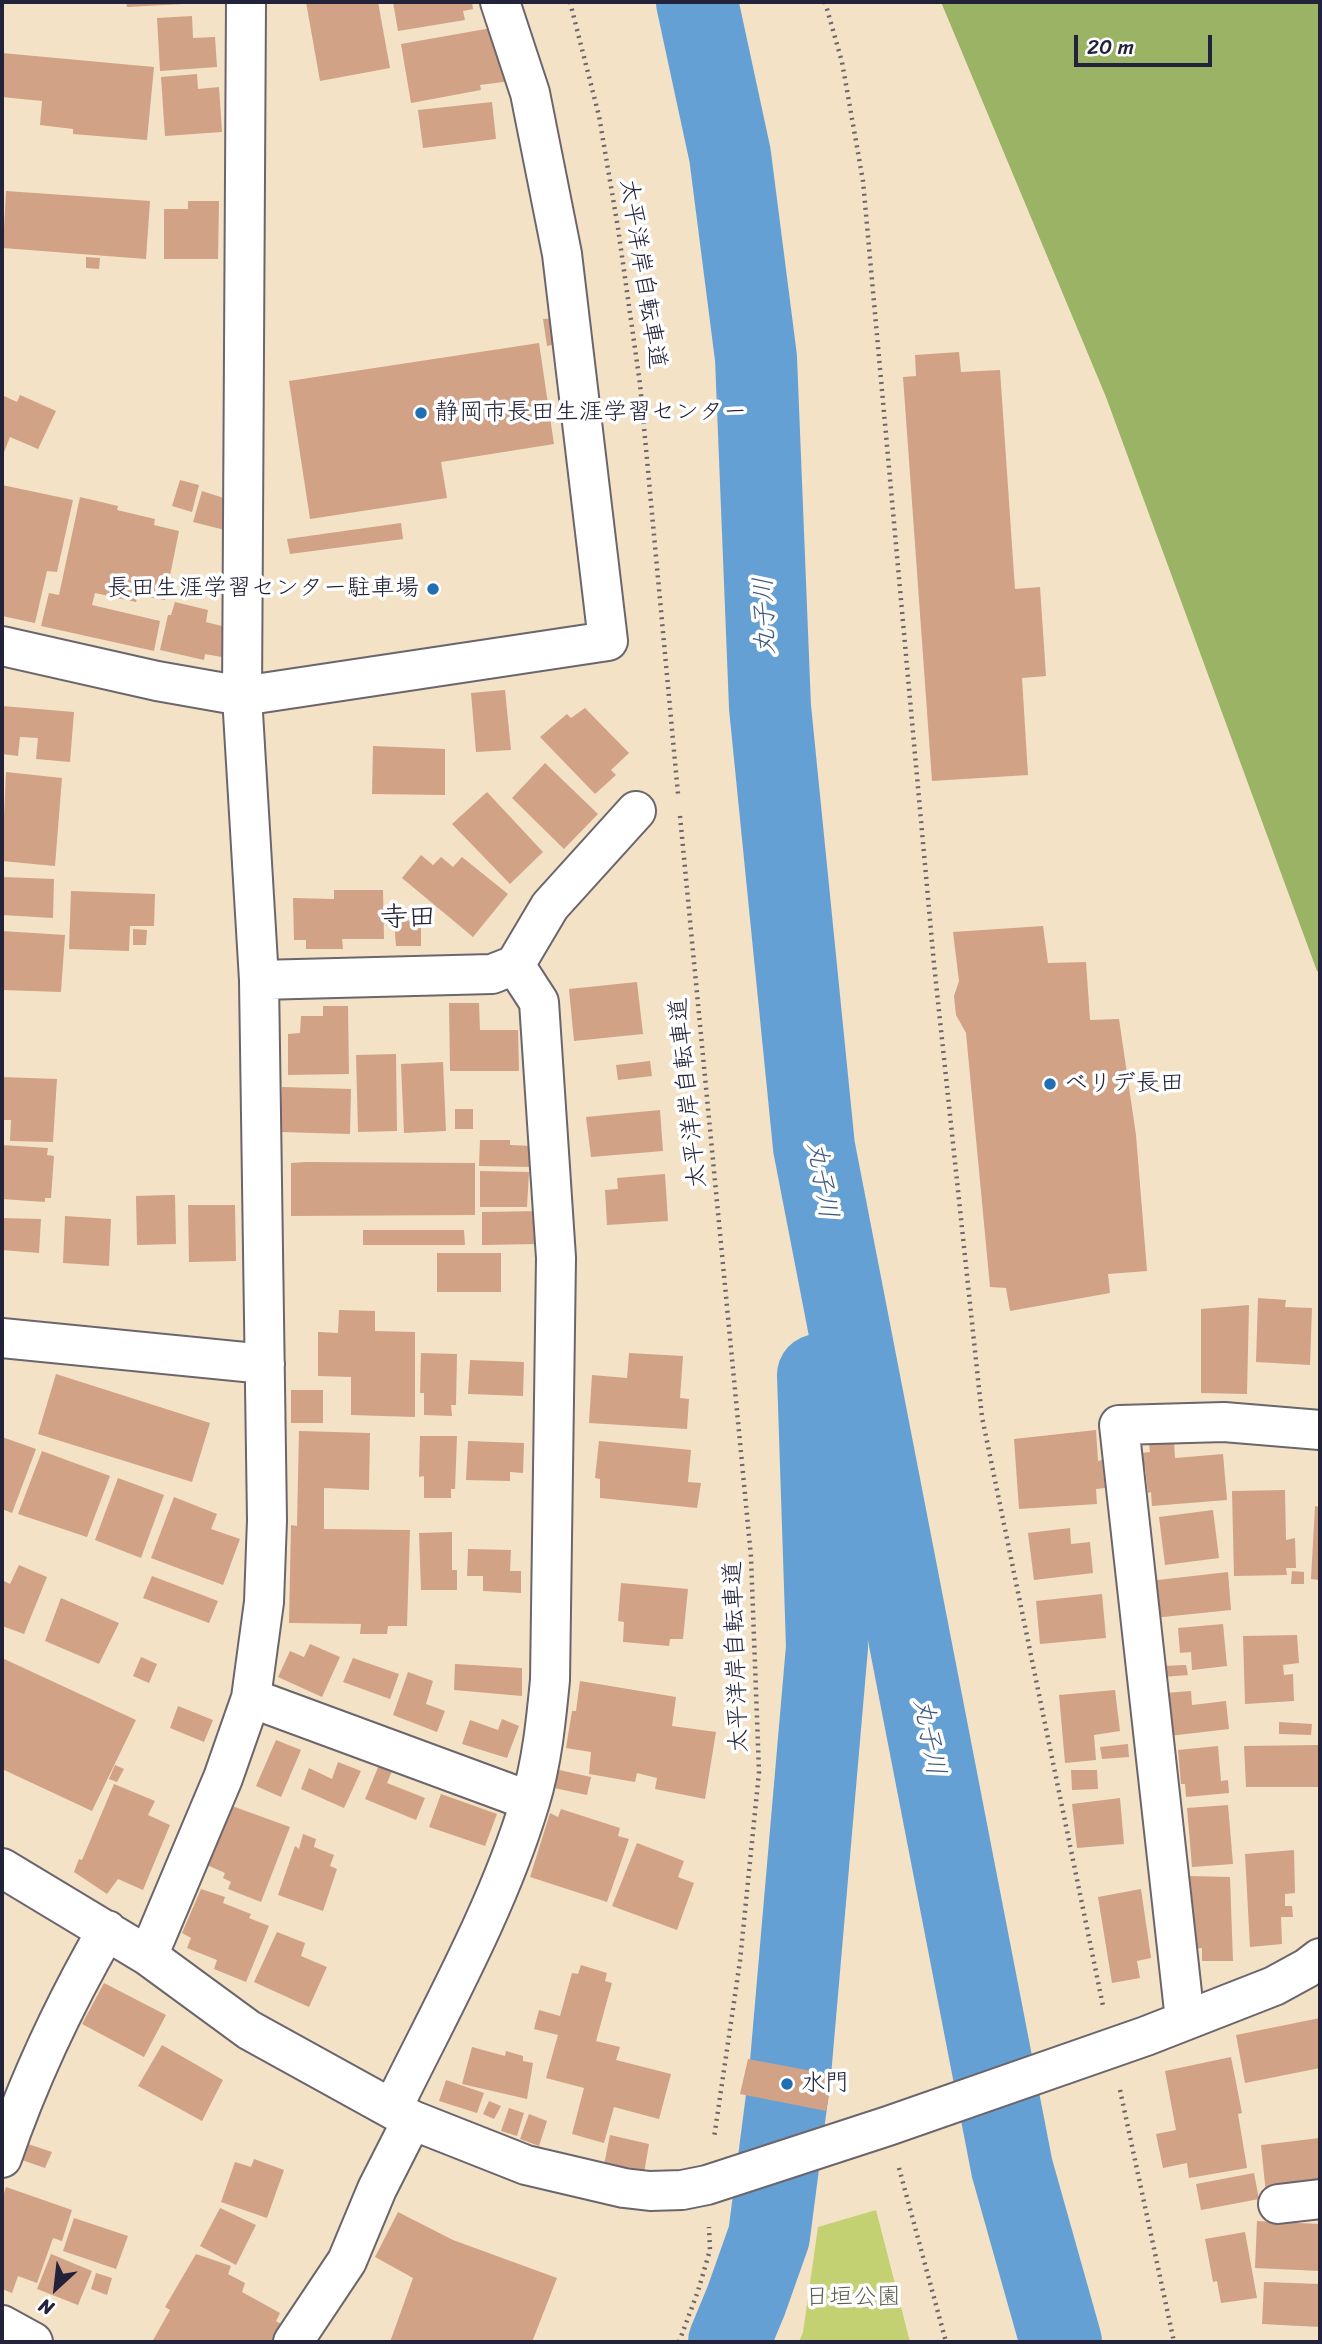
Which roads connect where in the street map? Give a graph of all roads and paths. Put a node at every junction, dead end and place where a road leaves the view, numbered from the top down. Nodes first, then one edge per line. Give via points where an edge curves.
1 (246, 2) edge
2 (500, 2) edge
3 (570, 2) edge
4 (825, 2) edge
5 (2, 646) edge
6 (242, 696) junction
7 (636, 811) dead end
8 (515, 965) junction
9 (259, 981) junction
10 (2, 1338) edge
11 (265, 1364) junction
12 (1320, 1430) edge
13 (251, 1698) junction
14 (530, 1801) junction
15 (2, 1868) edge
16 (107, 1930) junction
17 (148, 1956) junction
18 (1320, 1958) edge
19 (1185, 2020) junction
20 (1106, 2048) junction
21 (402, 2114) junction
22 (897, 2123) junction
23 (2, 2158) edge
24 (724, 2180) junction
25 (1320, 2199) edge
26 (1278, 2204) dead end
27 (2, 2325) edge
28 (33, 2342) edge
29 (293, 2342) edge
30 (679, 2342) edge
31 (946, 2342) edge
32 (1174, 2342) edge

1 - 6 street
2 - 6 street via 530,93 562,254 608,641
3 - 24 path, 太平洋岸自転車道 via 599,116 640,384 751,1557 759,1772
4 - 20 path via 842,62 863,181 934,964 982,1417
5 - 6 street
6 - 9 street
7 - 8 street via 550,906
8 - 9 street via 492,974
8 - 14 street via 539,1002 555,1258 550,1680 545,1735
9 - 11 street
10 - 11 street
11 - 13 street via 264,1602
12 - 19 street via 1224,1422 1119,1425
13 - 14 street
13 - 17 street via 223,1778
14 - 21 street via 499,1889
15 - 16 street
16 - 17 street
16 - 23 street via 36,2069
17 - 21 street via 249,2030
18 - 19 street via 1274,1986
19 - 20 street
20 - 22 street
20 - 32 path
21 - 24 street via 526,2165 624,2188 682,2190
21 - 29 street via 347,2261
22 - 24 street
22 - 31 path
24 - 30 path, 太平洋岸自転車道 via 710,2250
25 - 26 street
27 - 28 street

